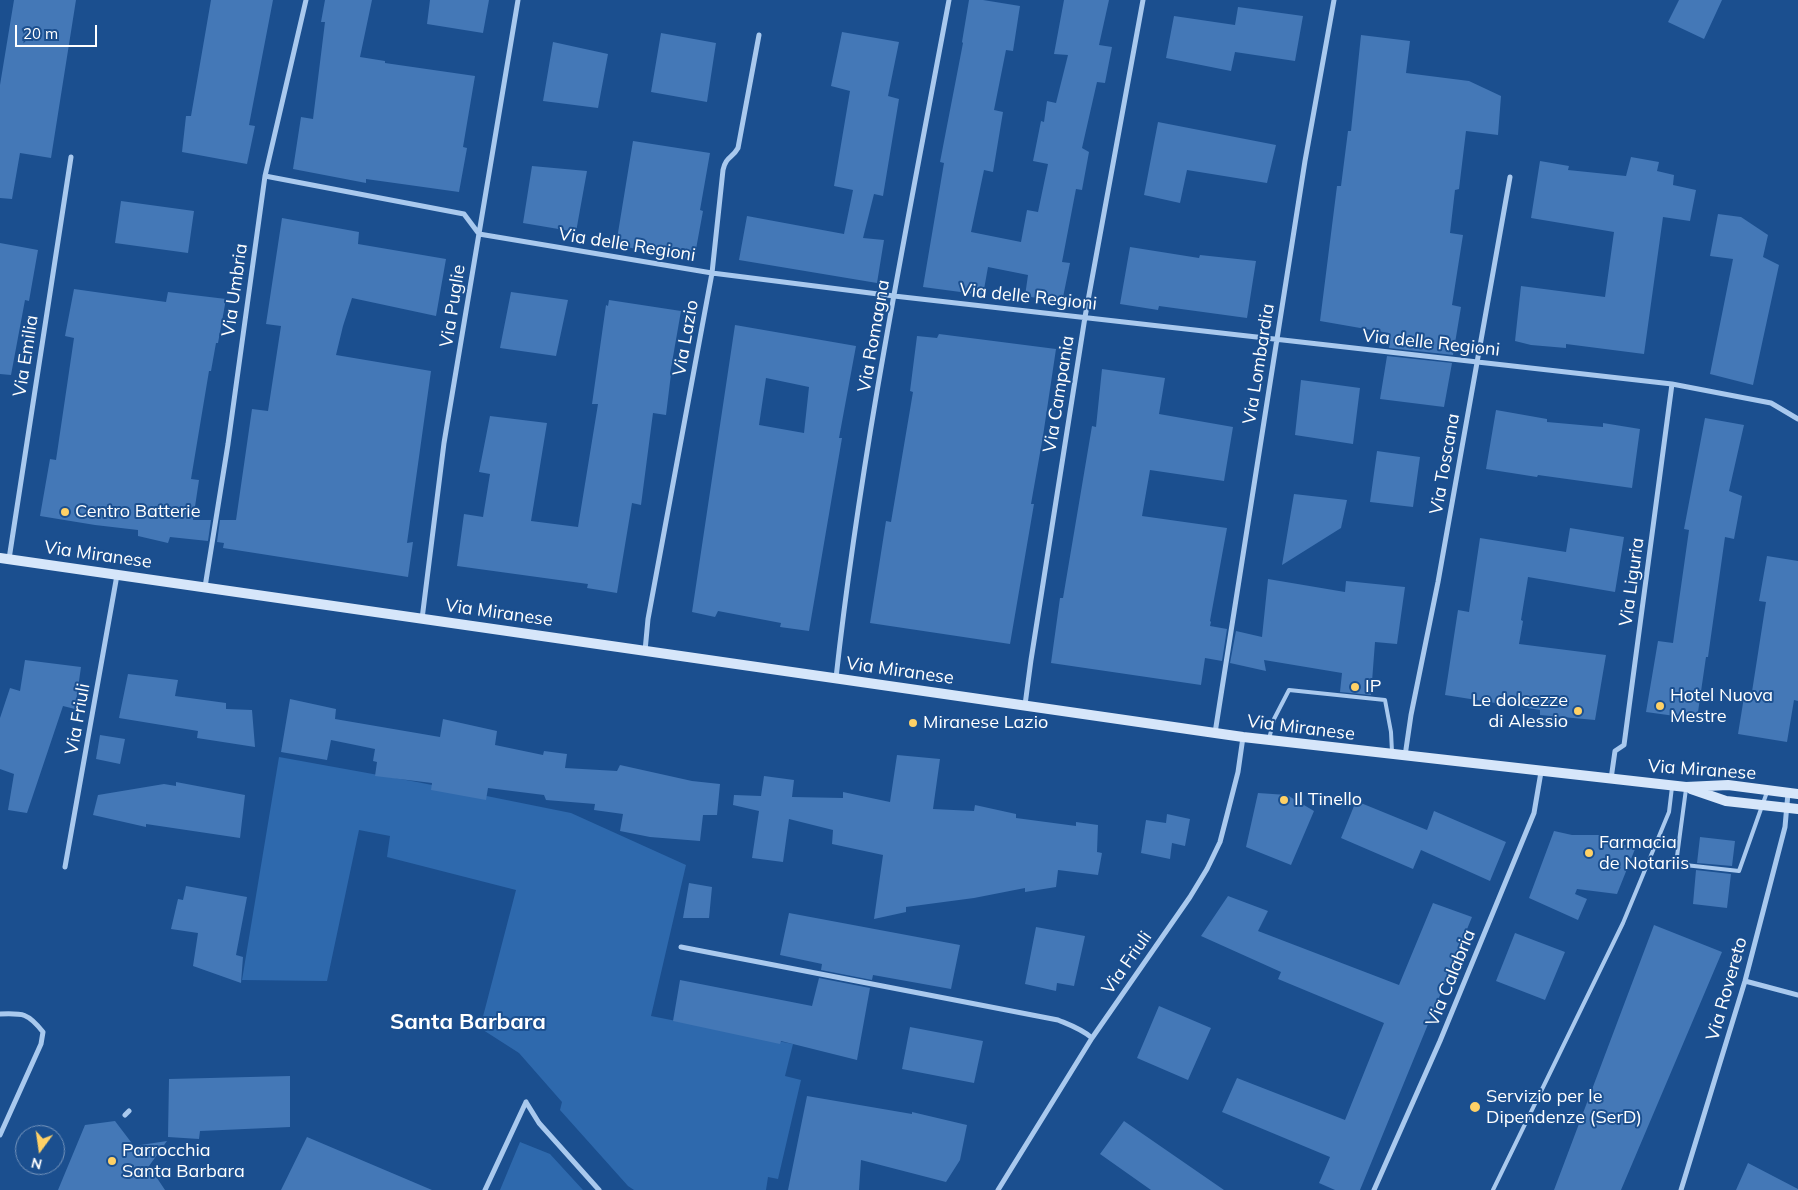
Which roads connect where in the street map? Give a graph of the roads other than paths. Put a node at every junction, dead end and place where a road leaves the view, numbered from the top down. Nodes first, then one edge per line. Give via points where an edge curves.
1 (306, 0) edge
2 (518, 0) edge
3 (949, 0) edge
4 (1143, 0) edge
5 (1334, 0) edge
6 (759, 35) dead end
7 (71, 157) dead end
8 (265, 176) junction
9 (1510, 177) dead end
10 (479, 234) junction
11 (712, 273) junction
12 (894, 296) junction
13 (1085, 317) junction
14 (1276, 340) junction
15 (1477, 362) junction
16 (1672, 384) junction
17 (1798, 419) edge
18 (4, 558) edge
19 (117, 575) junction
20 (206, 587) junction
21 (422, 618) junction
22 (645, 651) junction
23 (836, 678) junction
24 (1025, 706) junction
25 (1215, 733) junction
26 (1243, 738) junction
27 (1269, 740) junction
28 (1392, 754) junction
29 (1405, 756) junction
30 (1541, 772) junction
31 (1612, 779) junction
32 (1673, 785) junction
33 (1686, 787) junction
34 (1767, 790) junction
35 (1793, 793) edge
36 (1762, 805) junction
37 (1793, 809) edge
38 (65, 867) dead end
39 (682, 947) dead end
40 (1745, 981) junction
41 (1798, 995) edge
42 (0, 1014) edge
43 (1092, 1038) junction
44 (0, 1136) edge
45 (485, 1190) edge
46 (599, 1190) edge
47 (998, 1190) edge
48 (1374, 1190) edge
49 (1493, 1190) edge
50 (1680, 1190) edge

1 - 8 street, Via Umbria
2 - 10 street, Via Puglie
3 - 12 street, Via Romagna
4 - 13 street, Via Campania
5 - 14 street, Via Lombardia
6 - 11 street, Via Lazio via 738,148 726,159 722,170
7 - 18 street, Via Emilia
8 - 10 street via 464,214
8 - 20 street, Via Umbria
9 - 15 street, Via Toscana
10 - 11 street, Via delle Regioni
10 - 21 street, Via Puglie via 444,443
11 - 12 street, Via delle Regioni
11 - 22 street, Via Lazio via 648,619
12 - 13 street, Via delle Regioni
12 - 23 street, Via Romagna via 864,474
13 - 14 street, Via delle Regioni
13 - 24 street, Via Campania
14 - 15 street, Via delle Regioni
14 - 25 street, Via Lombardia
15 - 16 street, Via delle Regioni
15 - 29 street, Via Toscana
16 - 17 street, Via delle Regioni via 1772,403
16 - 31 street, Via Liguria via 1624,745 1615,751
18 - 19 street, Via Miranese
19 - 20 street, Via Miranese
19 - 38 street, Via Friuli
20 - 21 street, Via Miranese
21 - 22 street, Via Miranese
22 - 23 street, Via Miranese
23 - 24 street, Via Miranese
24 - 25 street, Via Miranese
25 - 26 street, Via Miranese
26 - 27 street, Via Miranese
26 - 43 street, Via Friuli via 1220,842 1207,869
27 - 28 street, Via Miranese
27 - 28 lane via 1274,719 1289,690 1385,700
28 - 29 street, Via Miranese
29 - 30 street, Via Miranese
30 - 31 street, Via Miranese
30 - 48 street, Via Calabria via 1534,813 1440,1041
31 - 32 street, Via Miranese
32 - 33 street, Via Miranese
32 - 49 lane via 1670,812 1623,923
33 - 34 street, Via Miranese via 1728,785
33 - 36 street via 1726,801
33 - 36 lane via 1676,864 1739,872
34 - 35 street, Via Miranese
34 - 36 lane
35 - 37 street, Via Rovereto
36 - 37 street
37 - 40 street, Via Rovereto via 1785,827
39 - 43 street via 1058,1020
40 - 41 street
40 - 50 street, Via Rovereto
42 - 44 street via 31,1017 43,1032 41,1044
43 - 47 street, Via Friuli
45 - 46 street via 526,1102 539,1123

